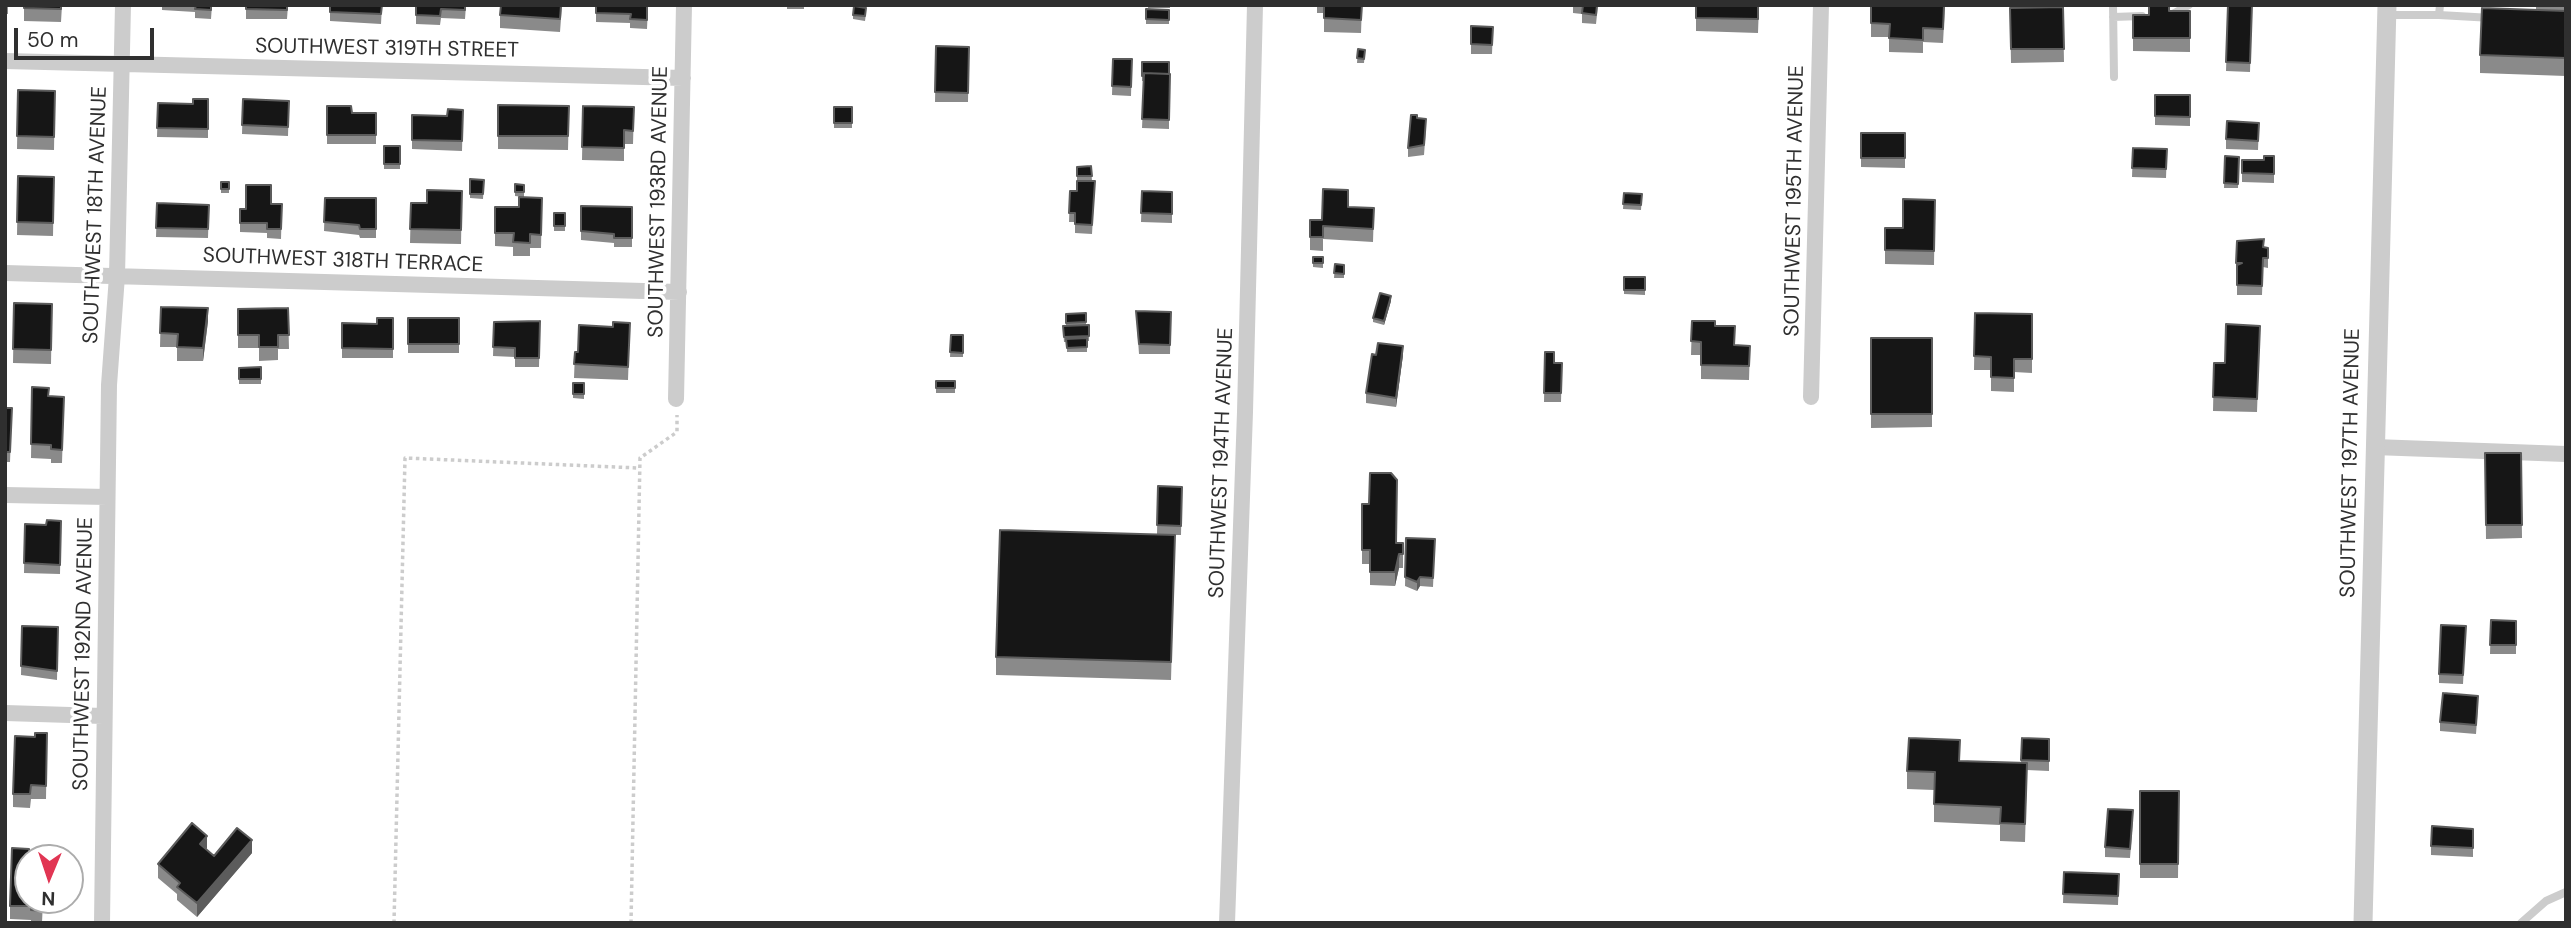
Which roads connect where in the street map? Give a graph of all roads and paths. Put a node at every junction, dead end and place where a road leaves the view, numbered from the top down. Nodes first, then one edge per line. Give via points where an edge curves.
1 (123, 5) edge
2 (684, 5) edge
3 (1255, 5) edge
4 (1821, 5) edge
5 (2113, 5) edge
6 (2189, 5) edge
7 (2440, 5) edge
8 (2387, 10) edge
9 (2439, 15) junction
10 (2148, 16) edge
11 (2169, 16) edge
12 (2113, 17) junction
13 (2502, 19) edge
14 (5, 61) edge
15 (123, 63) junction
16 (2114, 77) dead end
17 (683, 78) junction
18 (5, 273) edge
19 (117, 276) junction
20 (679, 292) junction
21 (109, 385) joint
22 (1811, 397) dead end
23 (676, 399) joint
24 (2374, 447) junction
25 (2566, 454) edge
26 (639, 468) junction
27 (5, 495) edge
28 (107, 497) junction
29 (5, 713) edge
30 (103, 716) junction
31 (2566, 892) edge
32 (2368, 922) edge
33 (102, 923) edge
34 (394, 923) edge
35 (631, 923) edge
36 (1227, 923) edge
37 (2521, 923) edge

1 - 15 street, SOUTHWEST 18TH AVENUE
2 - 17 street, SOUTHWEST 193RD AVENUE
3 - 36 street, SOUTHWEST 194TH AVENUE
4 - 22 street, SOUTHWEST 195TH AVENUE
5 - 12 lane
6 - 11 lane
7 - 9 lane
8 - 9 lane
8 - 24 street, SOUTHWEST 197TH AVENUE
9 - 13 lane
10 - 12 lane
12 - 16 lane
14 - 15 street, SOUTHWEST 319TH STREET
15 - 17 street, SOUTHWEST 319TH STREET
15 - 19 street, SOUTHWEST 18TH AVENUE
17 - 20 street, SOUTHWEST 193RD AVENUE
18 - 19 street, SOUTHWEST 318TH TERRACE
19 - 20 street, SOUTHWEST 318TH TERRACE
19 - 21 street, SOUTHWEST 18TH AVENUE
20 - 23 street, SOUTHWEST 193RD AVENUE
21 - 28 street, SOUTHWEST 192ND AVENUE
23 - 26 path via 677,432 640,458
24 - 25 street
24 - 32 street, SOUTHWEST 197TH AVENUE
26 - 34 path via 405,458
26 - 35 path
27 - 28 street
28 - 30 street, SOUTHWEST 192ND AVENUE
29 - 30 street
30 - 33 street, SOUTHWEST 192ND AVENUE
31 - 37 lane via 2546,901

